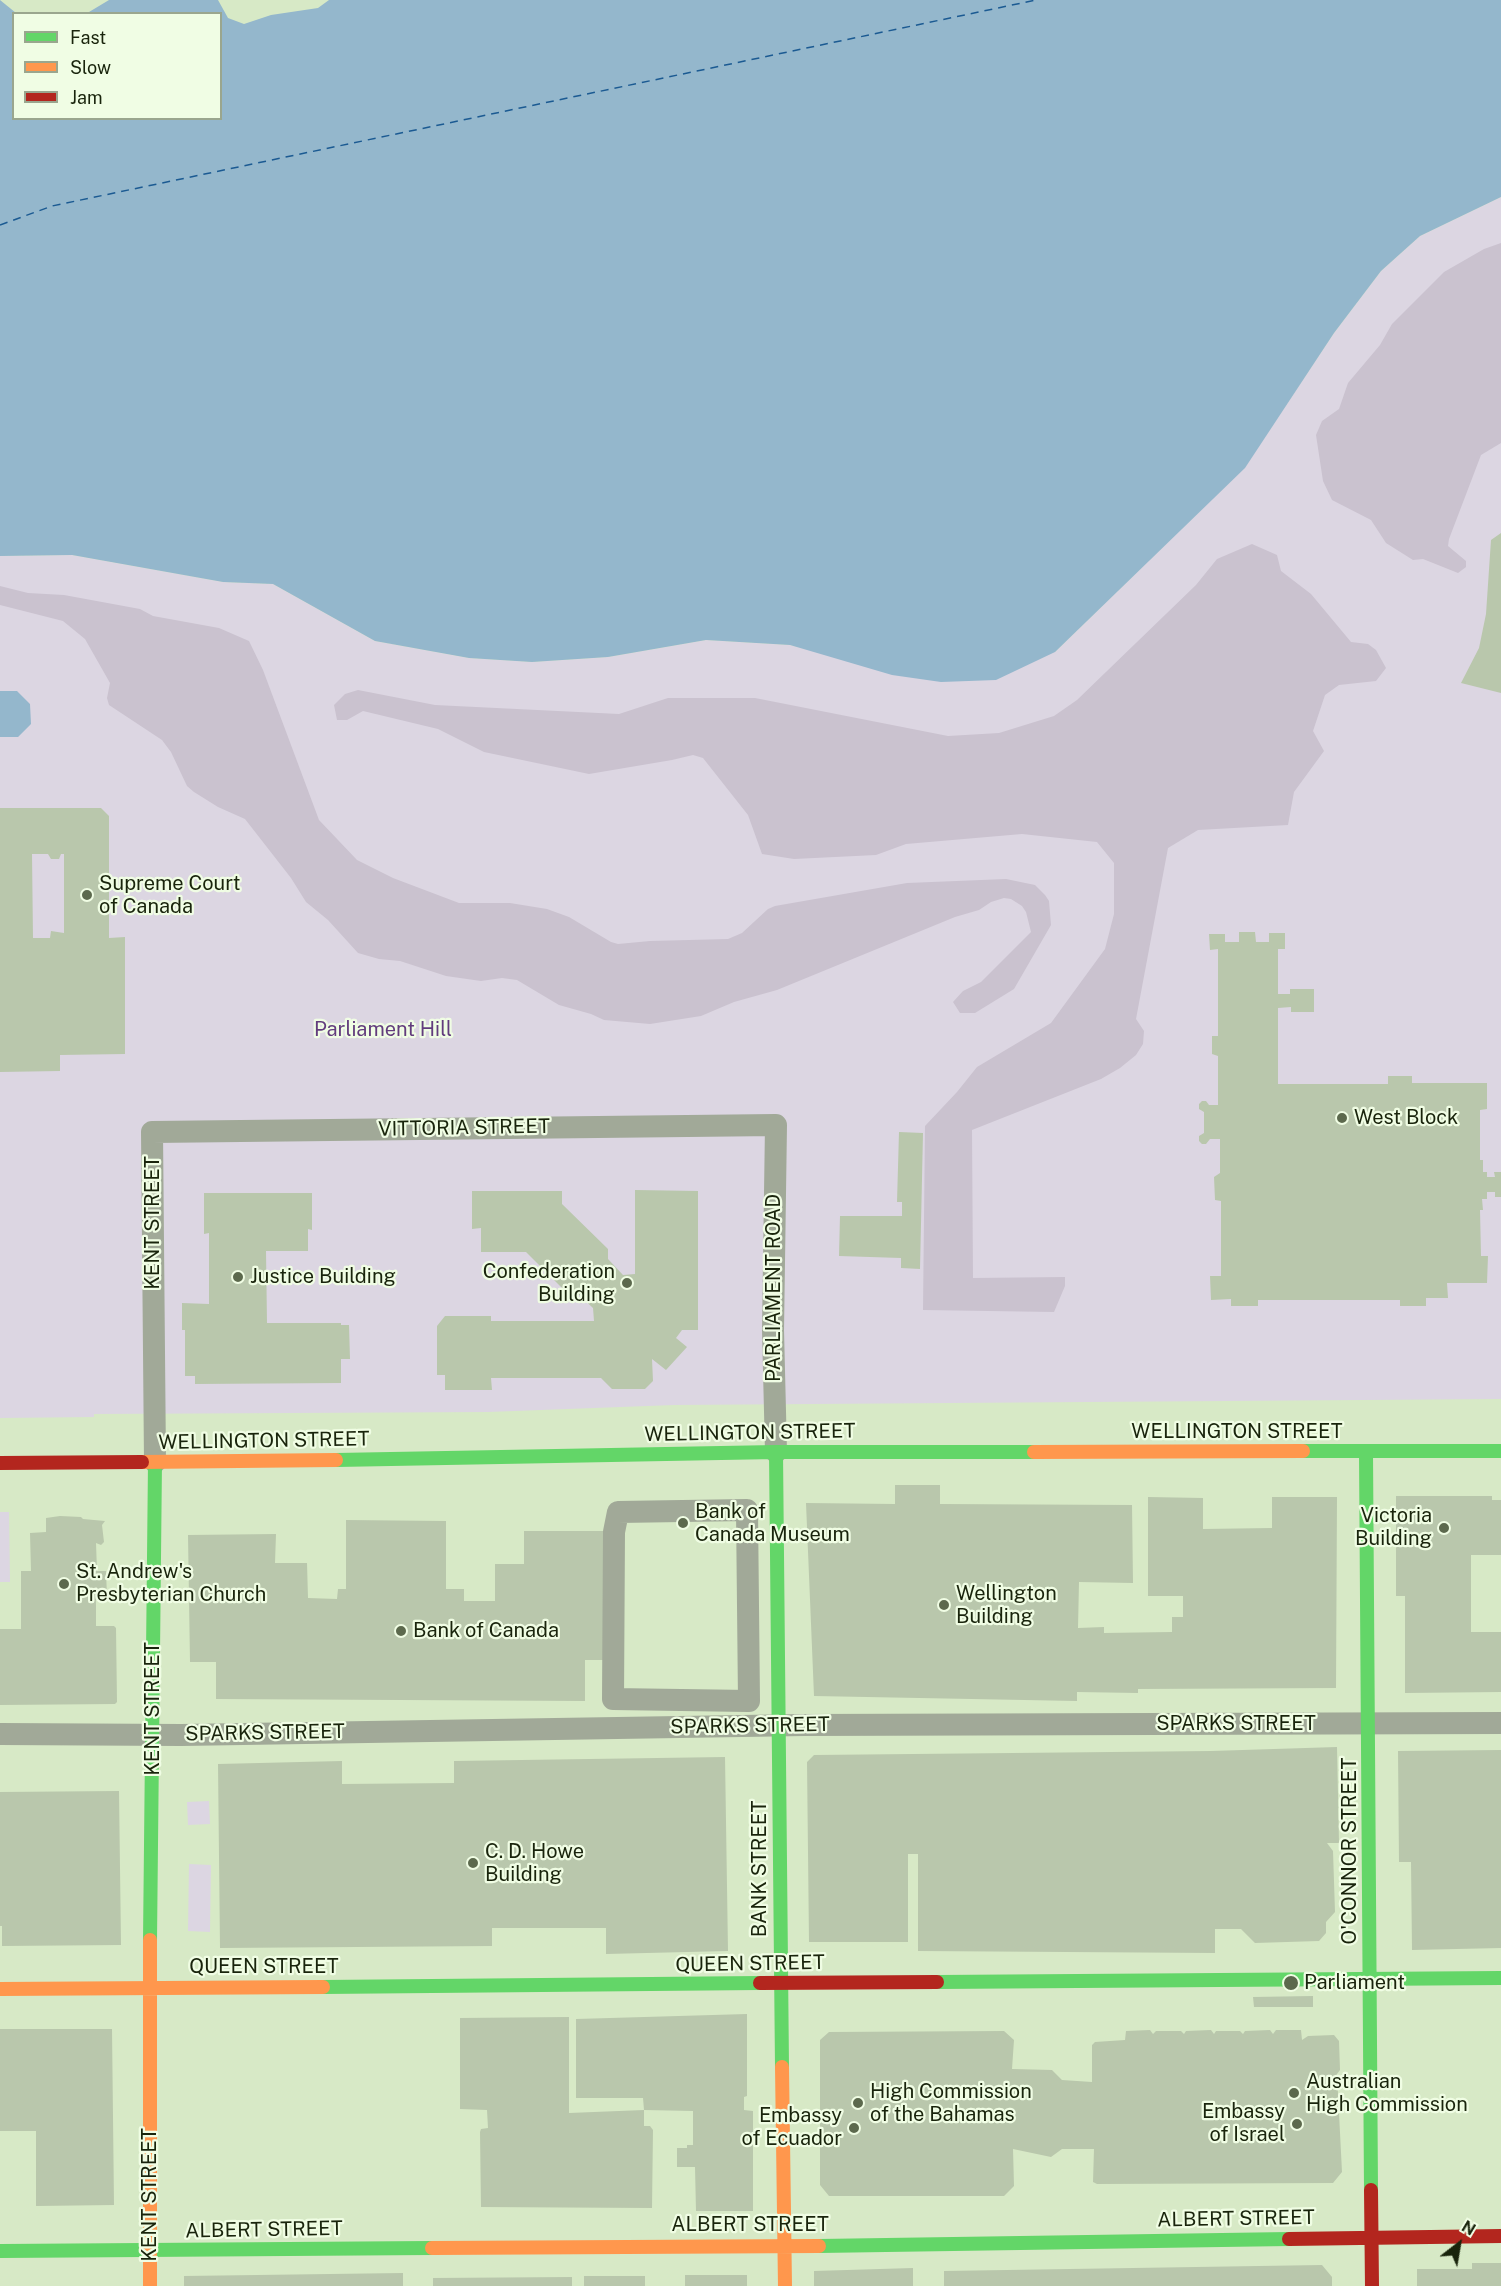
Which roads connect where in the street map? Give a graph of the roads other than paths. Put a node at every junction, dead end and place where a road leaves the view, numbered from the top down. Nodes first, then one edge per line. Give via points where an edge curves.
1 (776, 1125) joint
2 (152, 1132) joint
3 (1501, 1451) edge
4 (776, 1452) junction
5 (1366, 1452) junction
6 (155, 1462) junction
7 (0, 1463) edge
8 (747, 1509) joint
9 (1501, 1723) edge
10 (1368, 1724) junction
11 (779, 1726) junction
12 (0, 1734) edge
13 (153, 1734) junction
14 (1370, 1978) junction
15 (1501, 1978) edge
16 (782, 1984) junction
17 (150, 1988) junction
18 (0, 1989) edge
19 (1501, 2235) edge
20 (1372, 2237) junction
21 (785, 2246) junction
22 (150, 2250) junction
23 (0, 2251) edge
24 (150, 2286) edge
25 (785, 2286) edge
26 (1372, 2286) edge

1 - 2 street, VITTORIA STREET
1 - 4 street, PARLIAMENT ROAD
2 - 6 street, KENT STREET
3 - 5 main road, WELLINGTON STREET
4 - 5 main road, WELLINGTON STREET
4 - 6 main road, WELLINGTON STREET
4 - 11 main road, BANK STREET
5 - 10 main road, O'CONNOR STREET
6 - 7 main road, WELLINGTON STREET
6 - 13 main road, KENT STREET
8 - 8 street via 749,1701 613,1699 614,1532 618,1512
9 - 10 street, SPARKS STREET
10 - 11 street, SPARKS STREET
10 - 14 main road, O'CONNOR STREET
11 - 13 street, SPARKS STREET
11 - 16 main road, BANK STREET
12 - 13 street, SPARKS STREET
13 - 17 main road, KENT STREET
14 - 15 main road, QUEEN STREET
14 - 16 main road, QUEEN STREET
14 - 20 main road, O'CONNOR STREET
16 - 17 main road, QUEEN STREET
16 - 21 main road, BANK STREET
17 - 18 main road, QUEEN STREET
17 - 22 main road, KENT STREET
19 - 20 main road, ALBERT STREET
20 - 21 main road, ALBERT STREET
20 - 26 main road, O'CONNOR STREET
21 - 22 main road, ALBERT STREET
21 - 25 main road, BANK STREET
22 - 23 main road, ALBERT STREET
22 - 24 main road, KENT STREET

